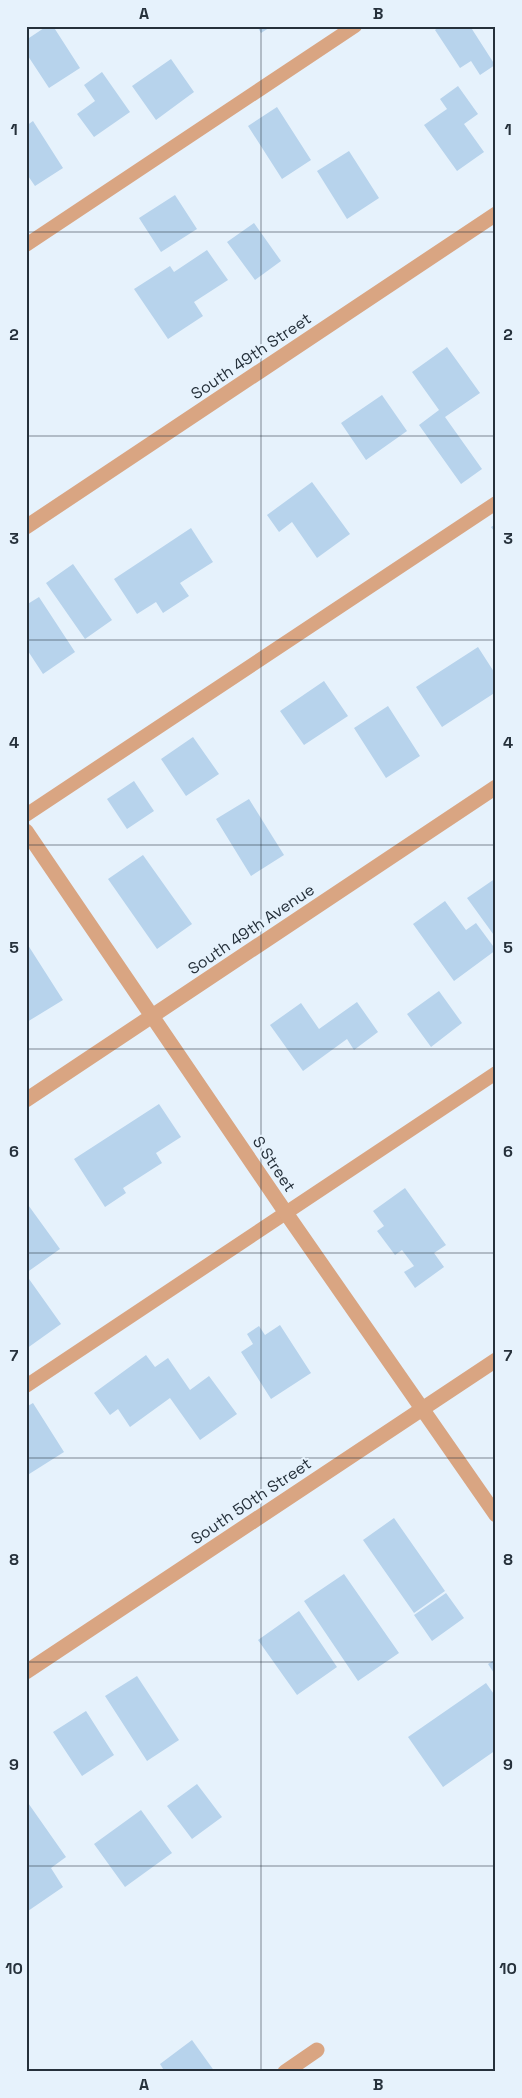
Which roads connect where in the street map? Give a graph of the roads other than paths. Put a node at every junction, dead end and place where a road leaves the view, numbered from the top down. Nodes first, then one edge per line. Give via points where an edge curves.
1 (355, 26) edge
2 (496, 214) edge
3 (26, 245) edge
4 (496, 503) edge
5 (26, 527) edge
6 (496, 787) edge
7 (26, 815) edge
8 (26, 831) edge
9 (153, 1016) junction
10 (496, 1072) edge
11 (26, 1100) edge
12 (286, 1212) junction
13 (496, 1360) edge
14 (26, 1386) edge
15 (423, 1409) junction
16 (496, 1515) edge
17 (26, 1672) edge
18 (317, 2050) dead end
19 (285, 2072) edge

1 - 3 lane
2 - 5 street, South 49th Street
4 - 7 lane
6 - 9 street, South 49th Avenue
8 - 9 street, S Street
9 - 11 street, South 49th Avenue
9 - 12 street, S Street
10 - 12 lane
12 - 14 lane
12 - 15 street, S Street
13 - 15 street, South 50th Street
15 - 16 street, S Street
15 - 17 street, South 50th Street
18 - 19 street

